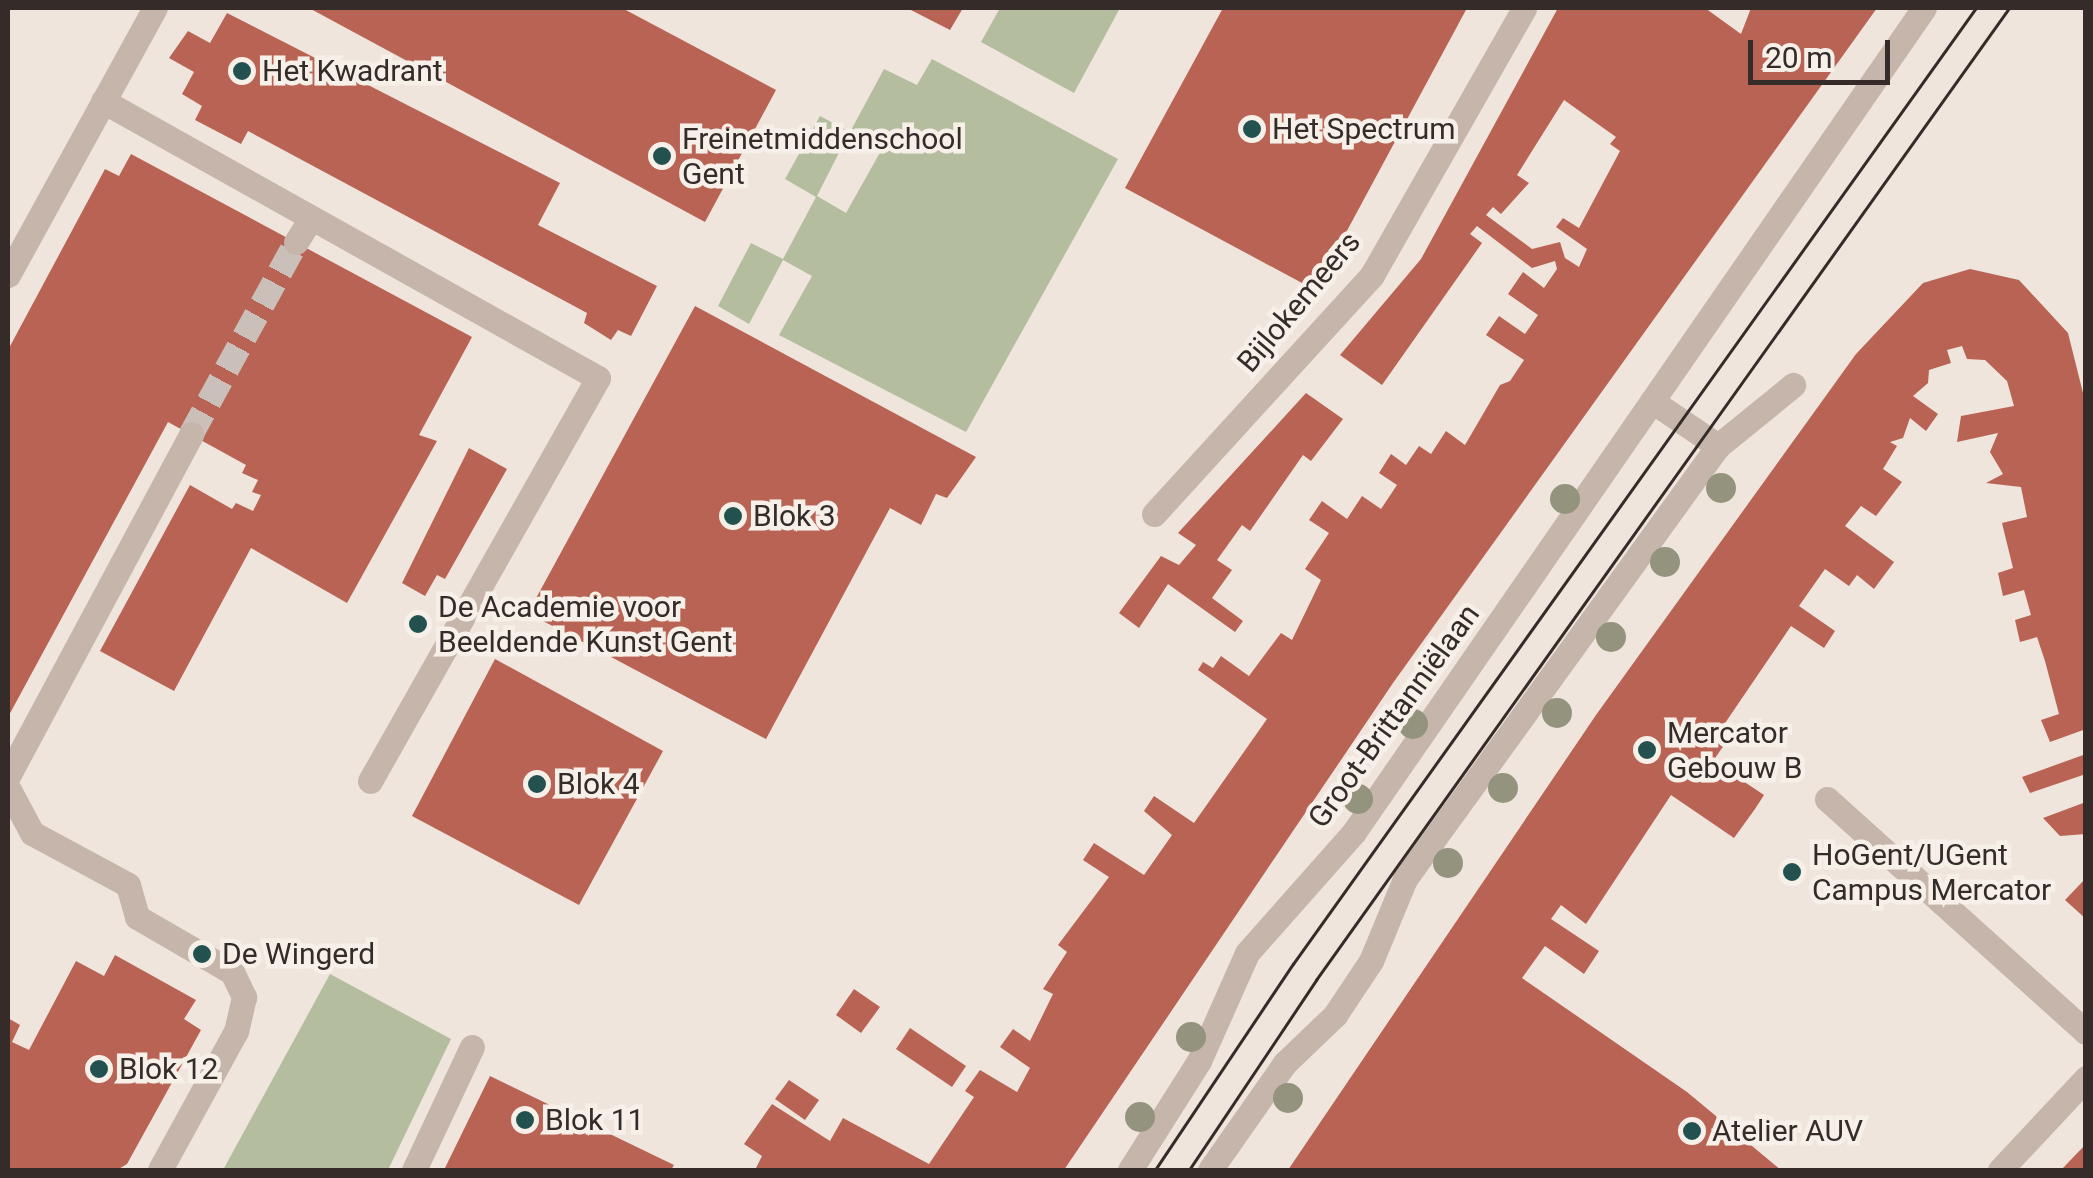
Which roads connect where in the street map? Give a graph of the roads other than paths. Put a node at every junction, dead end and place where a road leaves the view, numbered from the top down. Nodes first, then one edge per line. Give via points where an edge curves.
1 (154, 8) edge
2 (1524, 8) edge
3 (1924, 8) edge
4 (103, 100) junction
5 (311, 218) junction
6 (296, 242) tunnel mouth
7 (8, 276) edge
8 (1793, 385) dead end
9 (1652, 401) junction
10 (191, 434) tunnel mouth
11 (1718, 446) junction
12 (1154, 514) dead end
13 (8, 776) edge
14 (370, 781) dead end
15 (8, 788) edge
16 (1827, 800) dead end
17 (2086, 1032) edge
18 (472, 1047) dead end
19 (2086, 1078) edge
20 (160, 1170) edge
21 (414, 1170) edge
22 (1130, 1170) edge
23 (1210, 1170) edge
24 (2000, 1170) edge

1 - 4 street
2 - 12 street, Bijlokemeers via 1372,276
3 - 9 street, Groot-Brittanniëlaan
4 - 5 street
4 - 7 street
5 - 6 street
5 - 14 street via 598,378
8 - 11 street
9 - 11 street
9 - 22 street, Groot-Brittanniëlaan via 1354,832 1248,953 1199,1060
10 - 13 street
11 - 23 street via 1405,879 1371,961 1335,1015 1285,1063
15 - 20 street via 32,833 128,885 137,916 232,972 244,996 236,1030
16 - 17 street
18 - 21 street
19 - 24 street

